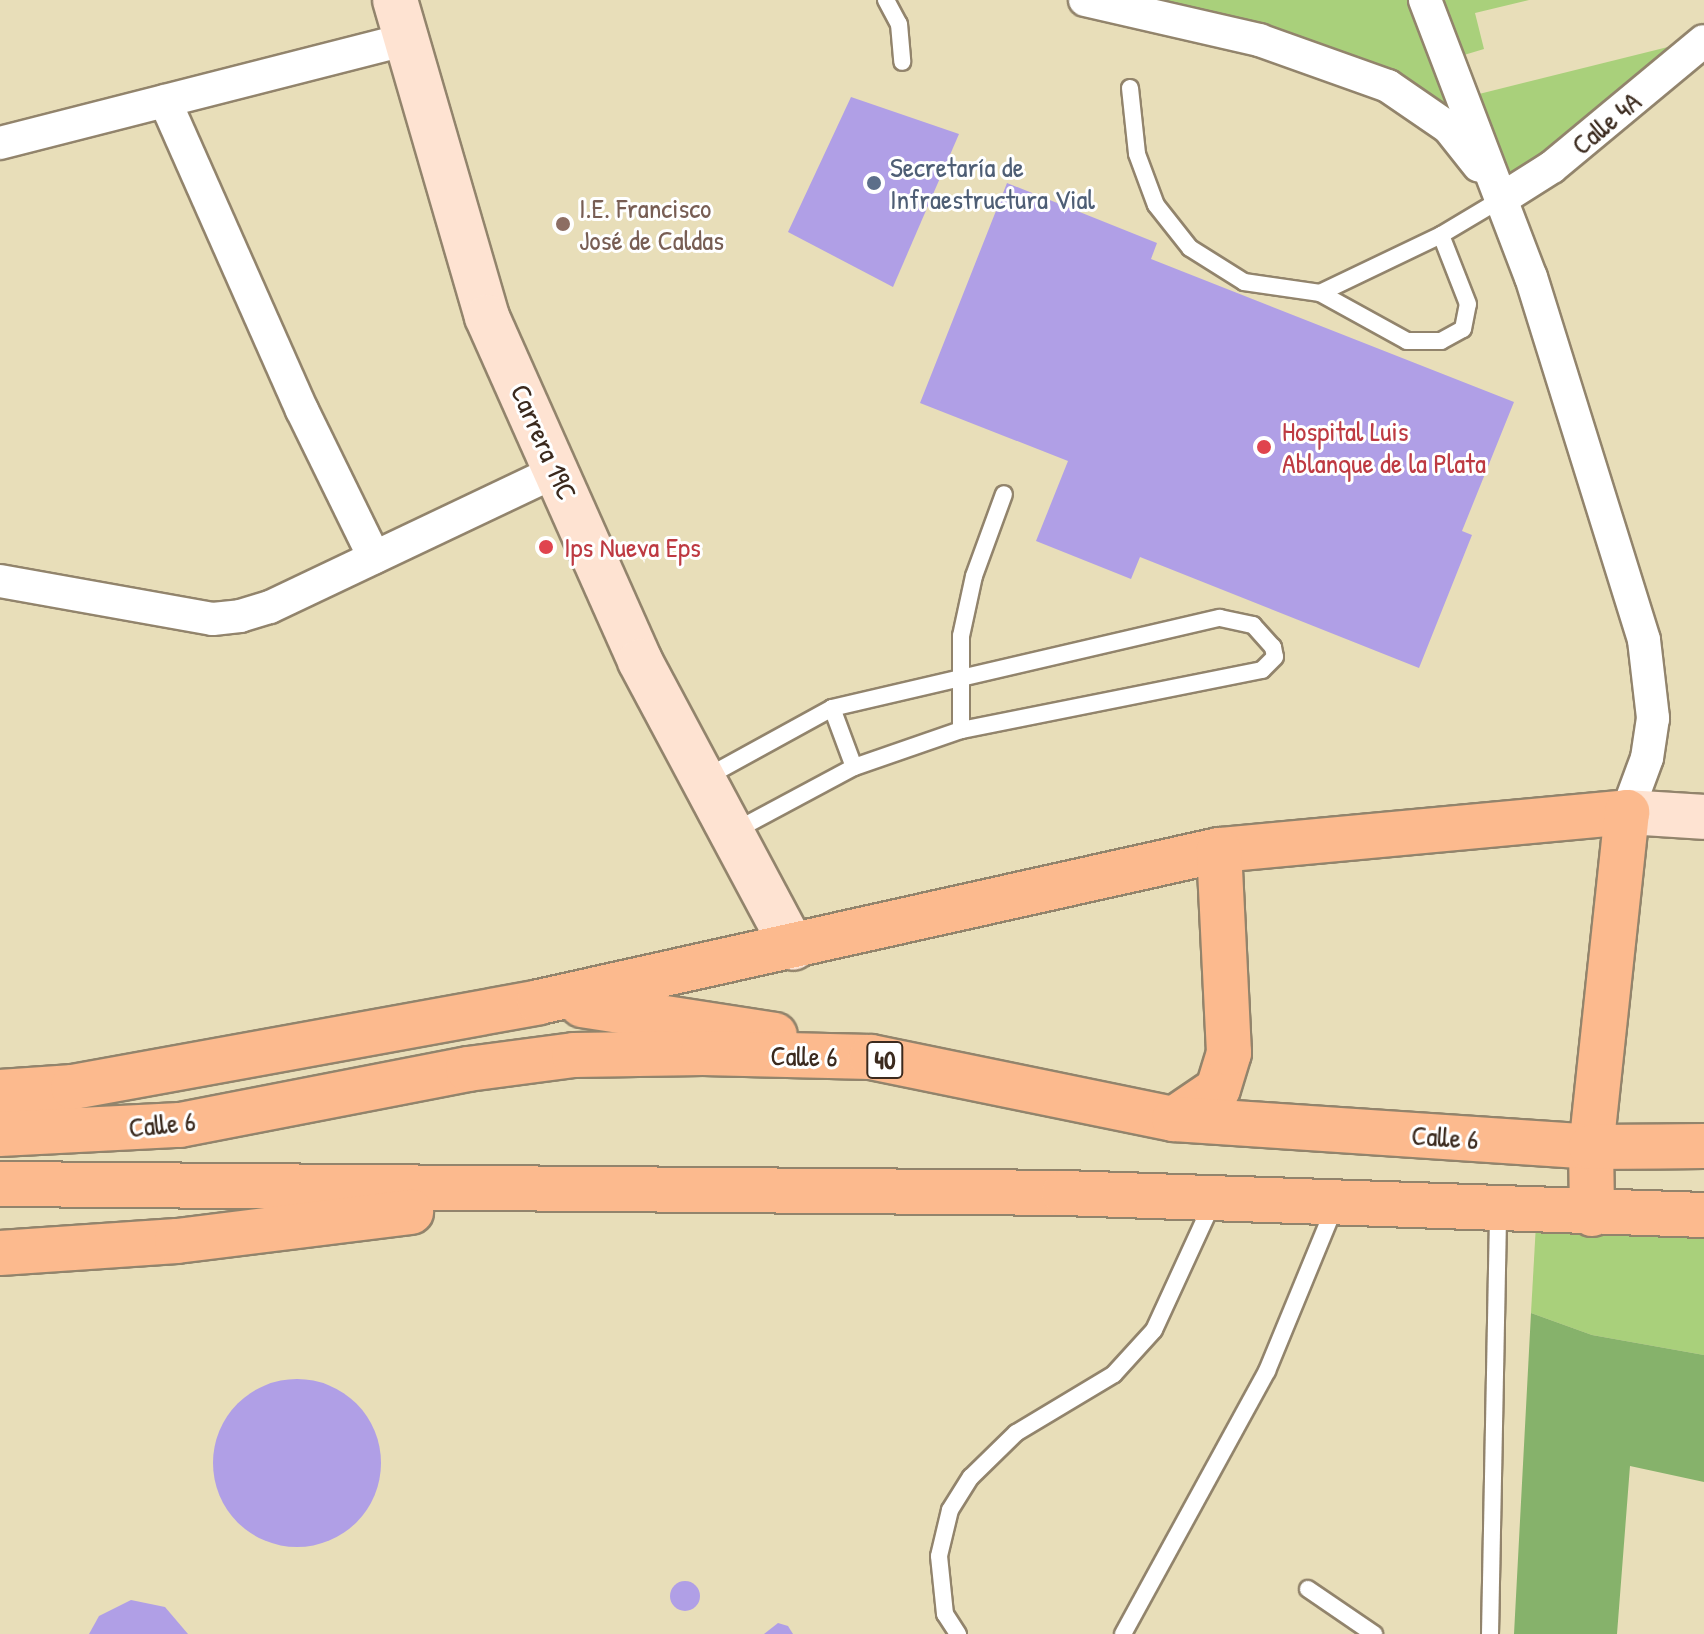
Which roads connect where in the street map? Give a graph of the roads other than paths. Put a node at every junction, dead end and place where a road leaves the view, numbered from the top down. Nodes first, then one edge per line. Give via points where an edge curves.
1 (886, 0) edge
2 (1085, 0) edge
3 (1425, 0) edge
4 (400, 20) edge
5 (1704, 41) edge
6 (902, 62) dead end
7 (1130, 88) dead end
8 (165, 101) junction
9 (0, 143) edge
10 (1503, 198) junction
11 (1441, 235) junction
12 (1320, 293) junction
13 (557, 471) junction
14 (1004, 494) dead end
15 (374, 557) junction
16 (0, 581) edge
17 (958, 680) junction
18 (832, 708) junction
19 (961, 730) junction
20 (854, 767) junction
21 (703, 779) junction
22 (1627, 812) junction
23 (1704, 817) edge
24 (731, 832) junction
25 (1219, 850) junction
26 (793, 948) junction
27 (539, 1002) junction
28 (871, 1057) junction
29 (0, 1092) edge
30 (1174, 1119) junction
31 (0, 1134) edge
32 (1704, 1146) edge
33 (1591, 1147) junction
34 (0, 1184) edge
35 (612, 1186) junction
36 (1215, 1198) junction
37 (1337, 1202) junction
38 (1498, 1208) junction
39 (1592, 1214) junction
40 (1704, 1215) edge
41 (0, 1253) edge
42 (1308, 1589) dead end
43 (958, 1634) edge
44 (1123, 1634) edge
45 (1374, 1634) edge
46 (1490, 1634) edge

1 - 6 lane via 899,24
2 - 10 street via 1259,40 1388,86 1449,128
3 - 10 street
4 - 8 street
4 - 13 main road, Carrera 19C via 487,317
5 - 10 street, Calle 4A via 1552,167
7 - 12 lane via 1137,154 1156,205 1190,248 1244,282
8 - 9 street
8 - 15 street via 302,410
10 - 11 lane
10 - 22 street via 1644,640 1653,718 1647,758
11 - 12 lane
11 - 12 lane via 1468,304 1463,329 1441,341 1407,341
13 - 15 street
13 - 21 main road, Carrera 19C via 640,661
14 - 17 lane via 974,576
15 - 16 street via 270,607 213,619
17 - 18 lane
17 - 19 lane
17 - 19 lane via 1220,618 1238,619 1266,634 1275,657 1262,670
18 - 20 lane
18 - 21 lane
19 - 20 lane
20 - 24 lane
21 - 24 main road, Carrera 19C
22 - 23 main road
22 - 25 highway
22 - 33 highway
24 - 26 main road, Carrera 19C
25 - 26 highway
25 - 30 highway via 1229,1053 1218,1089
26 - 27 highway
27 - 28 highway via 719,1023
27 - 29 highway via 73,1087
28 - 30 highway, Calle 6 / 40
28 - 31 highway, Calle 6 / 40 via 574,1055 468,1069 180,1125
30 - 33 highway, Calle 6 / 40
32 - 33 highway, Calle 6 / 40
33 - 39 highway
34 - 35 highway, Calle 6 via 445,1190
35 - 36 highway, Calle 6
35 - 41 highway via 177,1241
36 - 37 highway, Calle 6
36 - 43 lane via 1154,1330 1114,1374 1016,1433 971,1477 950,1510 939,1556 945,1614
37 - 38 highway, Calle 6
37 - 44 lane via 1267,1371
38 - 39 highway, Calle 6
38 - 46 lane
39 - 40 highway, Calle 6
42 - 45 lane

